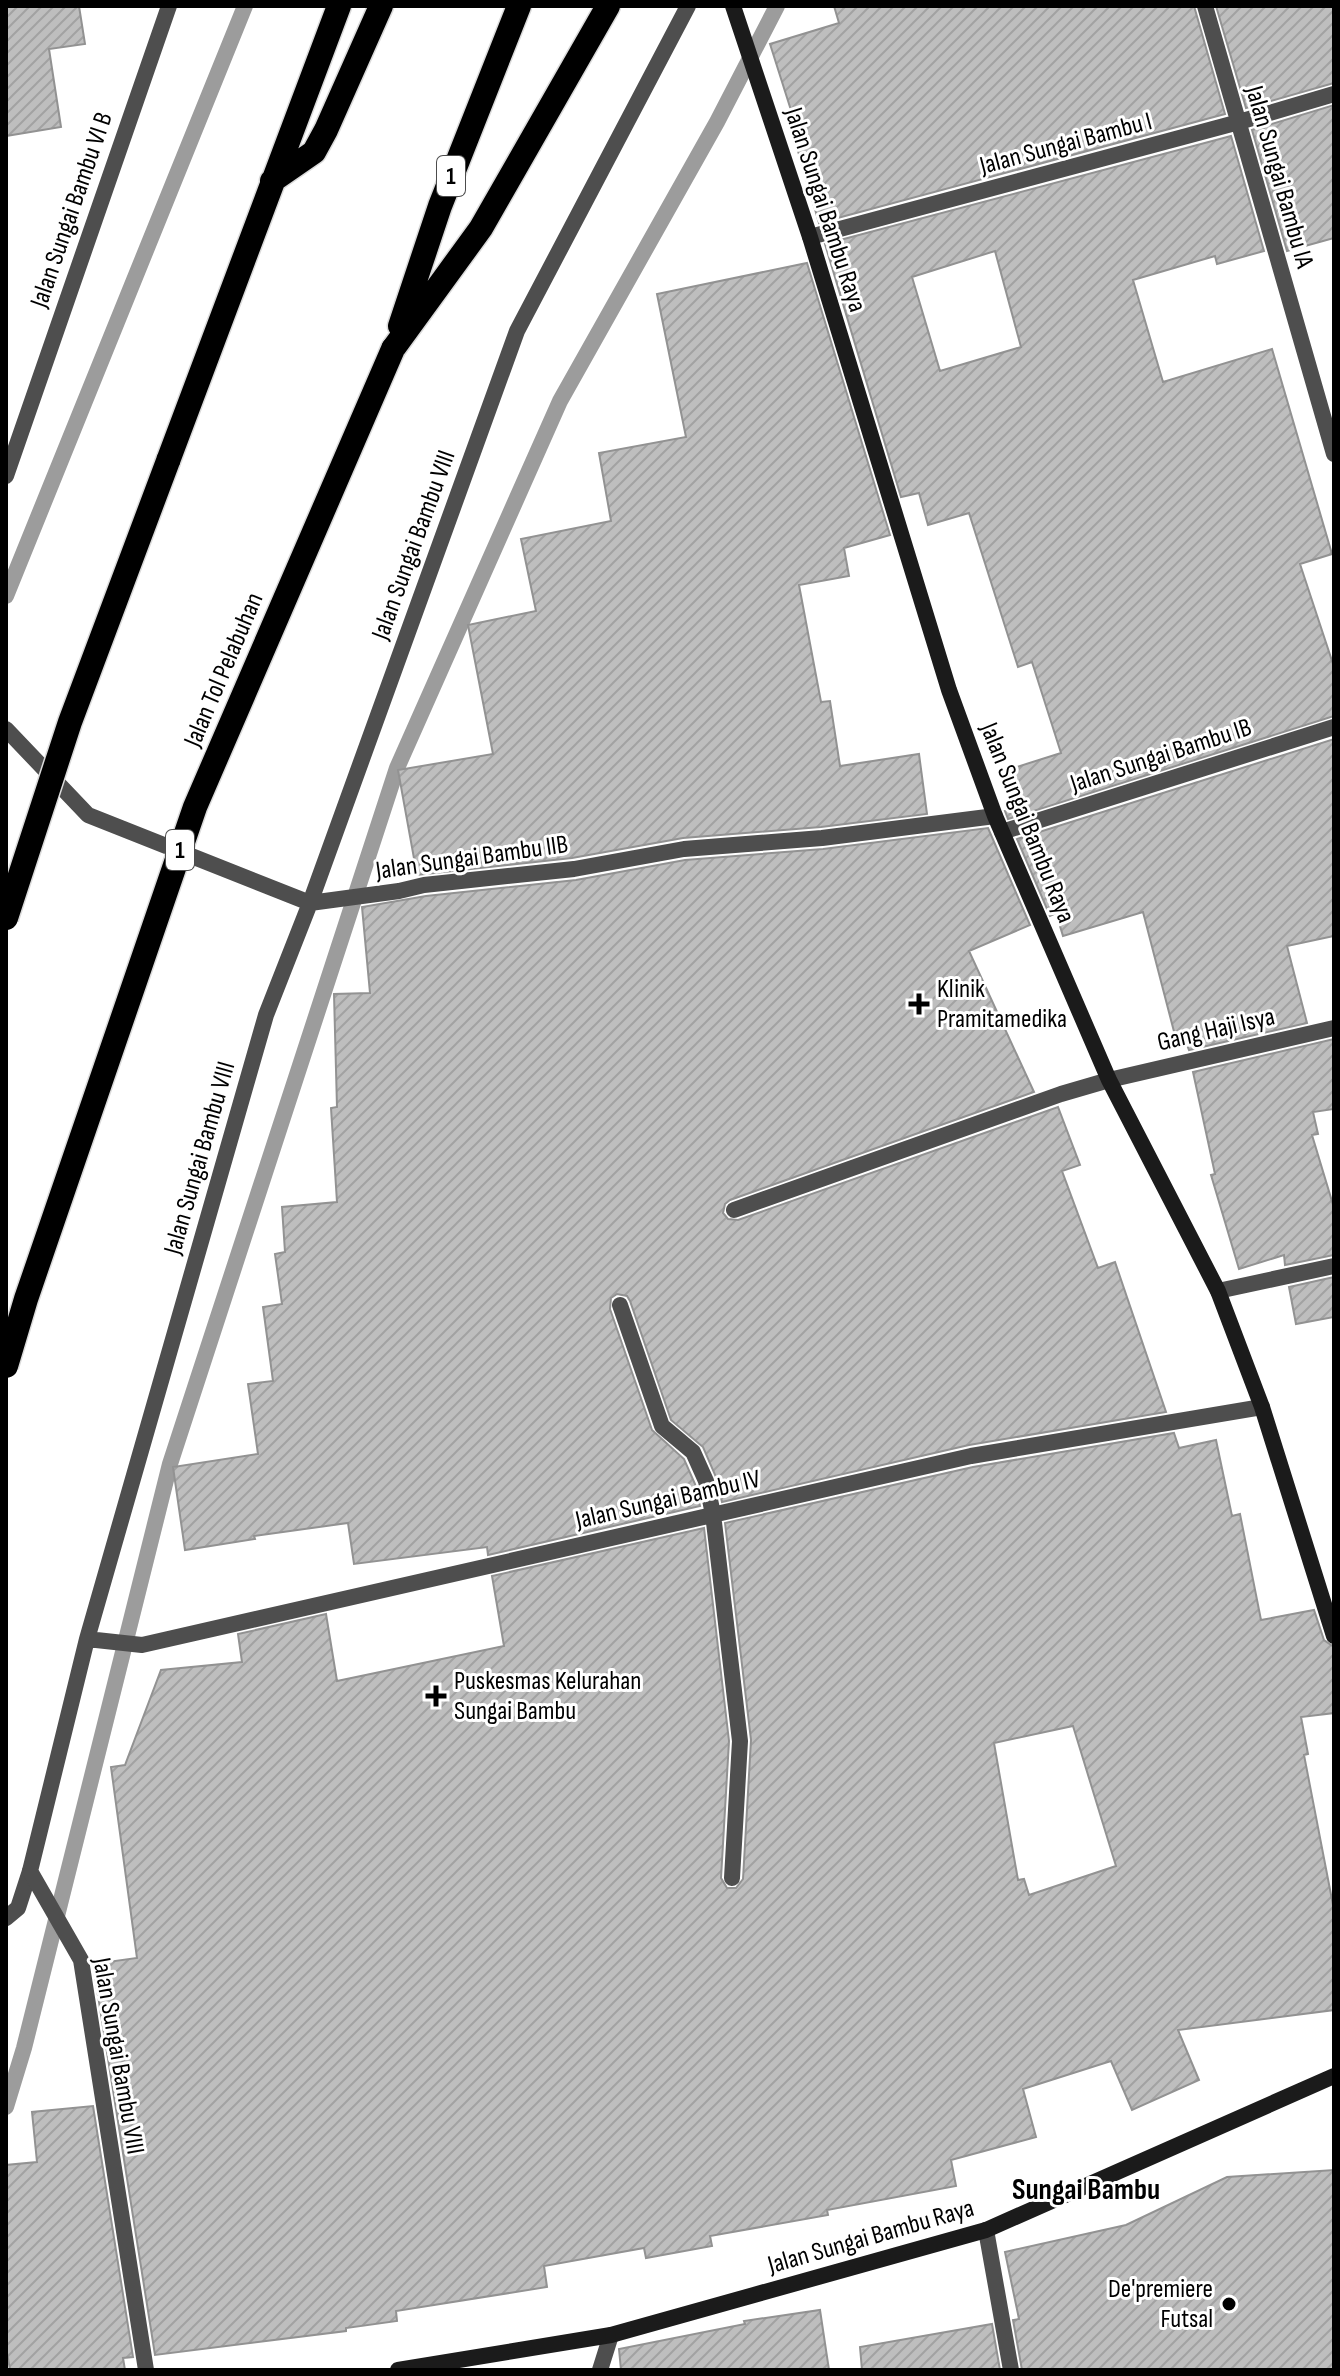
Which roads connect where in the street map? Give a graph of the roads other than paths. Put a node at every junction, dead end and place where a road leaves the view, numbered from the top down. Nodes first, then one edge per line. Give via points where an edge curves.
1 (169, 6) edge
2 (339, 6) edge
3 (381, 6) edge
4 (519, 6) edge
5 (608, 6) edge
6 (688, 6) edge
7 (733, 6) edge
8 (1205, 6) edge
9 (1334, 94) edge
10 (1239, 122) junction
11 (272, 181) junction
12 (810, 237) junction
13 (393, 349) junction
14 (1334, 454) edge
15 (6, 476) edge
16 (1334, 727) edge
17 (6, 729) edge
18 (995, 816) junction
19 (1002, 832) junction
20 (318, 902) junction
21 (6, 918) edge
22 (1334, 1028) edge
23 (1109, 1080) junction
24 (734, 1210) dead end
25 (1334, 1266) edge
26 (1218, 1291) junction
27 (620, 1305) dead end
28 (6, 1366) edge
29 (1262, 1407) junction
30 (713, 1514) junction
31 (1332, 1619) edge
32 (1334, 1636) edge
33 (91, 1640) junction
34 (30, 1871) junction
35 (732, 1878) dead end
36 (6, 1918) edge
37 (1334, 2076) edge
38 (986, 2230) junction
39 (611, 2335) junction
40 (146, 2370) edge
41 (398, 2370) edge
42 (600, 2370) edge
43 (1011, 2370) edge

1 - 15 street, Jalan Sungai Bambu VI B
2 - 11 highway
3 - 11 highway via 314,152
4 - 13 highway, Jalan Tol Pelabuhan / 1 via 440,206
5 - 13 highway via 481,228
6 - 20 street, Jalan Sungai Bambu VIII via 517,331
7 - 12 street, Jalan Sungai Bambu Raya
8 - 10 street, Jalan Sungai Bambu IA
9 - 10 street, Jalan Sungai Bambu I
10 - 12 street, Jalan Sungai Bambu I
10 - 14 street, Jalan Sungai Bambu IA
11 - 21 highway, bridge via 70,722
12 - 18 street, Jalan Sungai Bambu Raya via 949,690
13 - 28 highway, Jalan Tol Pelabuhan / 1, bridge via 195,807
16 - 19 street, Jalan Sungai Bambu IB
17 - 20 street via 88,815
18 - 19 street, Jalan Sungai Bambu Raya
18 - 20 street, Jalan Sungai Bambu IIB via 684,849 574,869
19 - 23 street, Jalan Sungai Bambu Raya
20 - 33 street, Jalan Sungai Bambu VIII via 266,1015
22 - 23 street, Gang Haji Isya
23 - 24 street, Gang Haji Isya
23 - 26 street, Jalan Sungai Bambu Raya
25 - 26 street
26 - 29 street, Jalan Sungai Bambu Raya
27 - 30 street via 662,1426 693,1452
29 - 30 street, Jalan Sungai Bambu IV via 971,1456
29 - 31 street, Jalan Sungai Bambu Raya
30 - 33 street, Jalan Sungai Bambu IV via 142,1645
30 - 35 street via 740,1741
31 - 32 street, Jalan Sungai Bambu Raya
33 - 34 street, Jalan Sungai Bambu VIII
34 - 36 street via 18,1908
34 - 40 street, Jalan Sungai Bambu VIII via 81,1960
37 - 38 street, Jalan Sungai Bambu Raya
38 - 39 street, Jalan Sungai Bambu Raya
38 - 43 street
39 - 41 street, Jalan Sungai Bambu Raya
39 - 42 street

